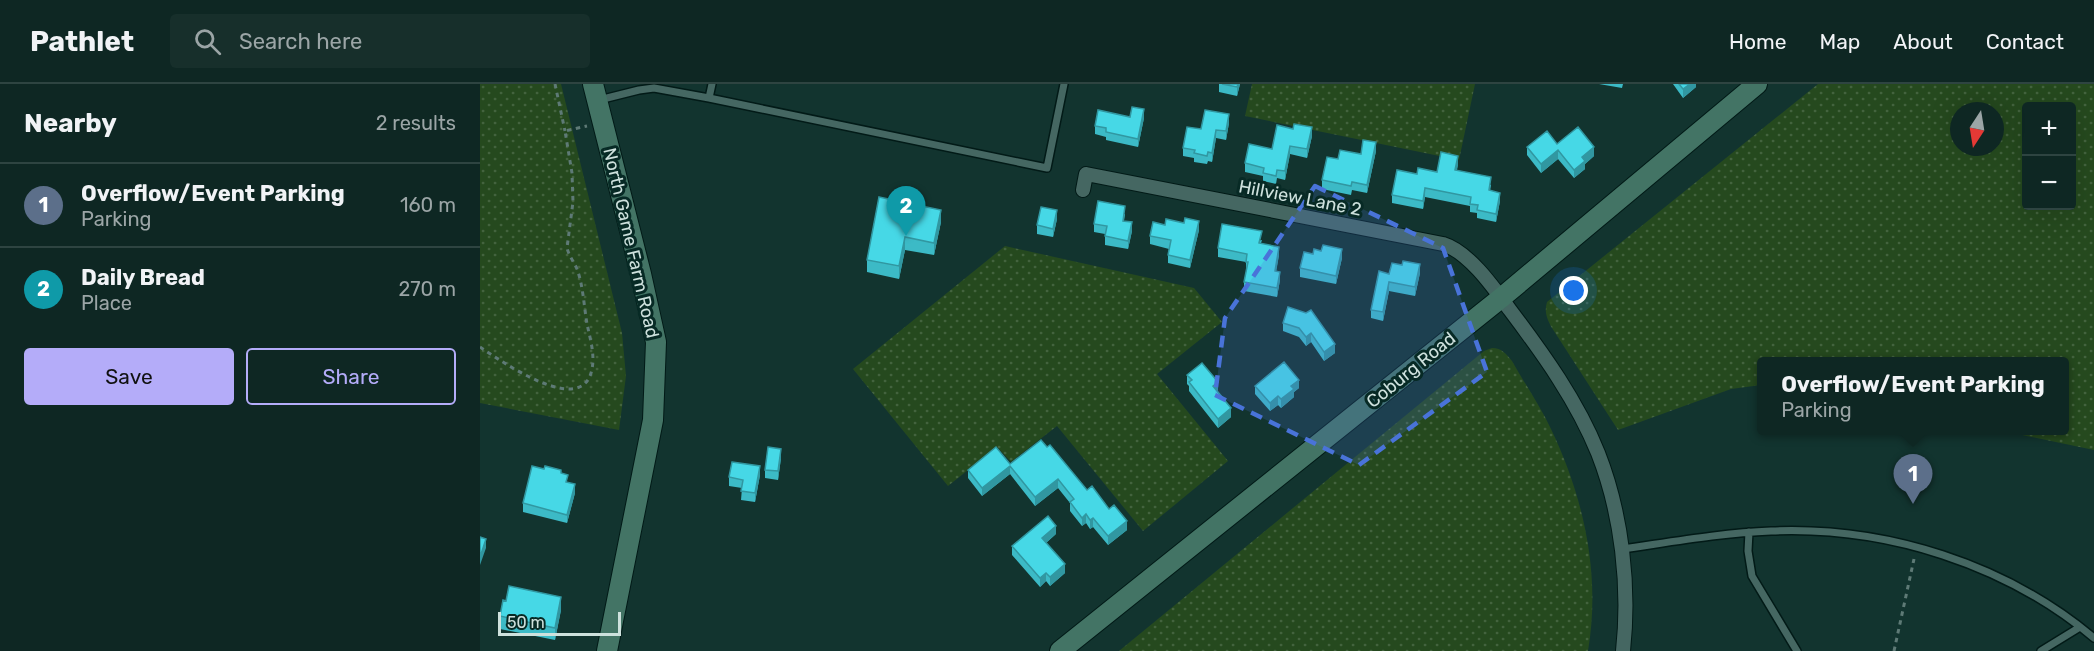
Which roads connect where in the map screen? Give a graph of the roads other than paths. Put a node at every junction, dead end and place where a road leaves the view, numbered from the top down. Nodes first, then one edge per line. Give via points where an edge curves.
1 (712, 84) edge
2 (1064, 84) edge
3 (1755, 85) edge
4 (595, 92) edge
5 (709, 98) junction
6 (1083, 190) dead end
7 (1501, 298) junction
8 (1749, 532) junction
9 (1622, 549) junction
10 (2080, 627) junction
11 (2094, 638) edge
12 (607, 651) edge
13 (1060, 651) edge
14 (1623, 651) edge
15 (1797, 651) edge
16 (2041, 651) edge

1 - 5 lane
2 - 5 lane via 1047,168
3 - 7 main road, Coburg Road
4 - 5 lane via 654,88
4 - 12 main road, North Game Farm Road via 656,342 653,420
6 - 7 street, Hillview Lane 2 via 1086,174 1443,244 1462,253
7 - 9 street via 1558,377 1585,424 1606,479
7 - 13 main road, Coburg Road
8 - 9 lane
8 - 10 lane via 1831,532 1917,548 2006,581
8 - 15 lane via 1752,576
9 - 14 street
10 - 11 lane
10 - 16 lane

